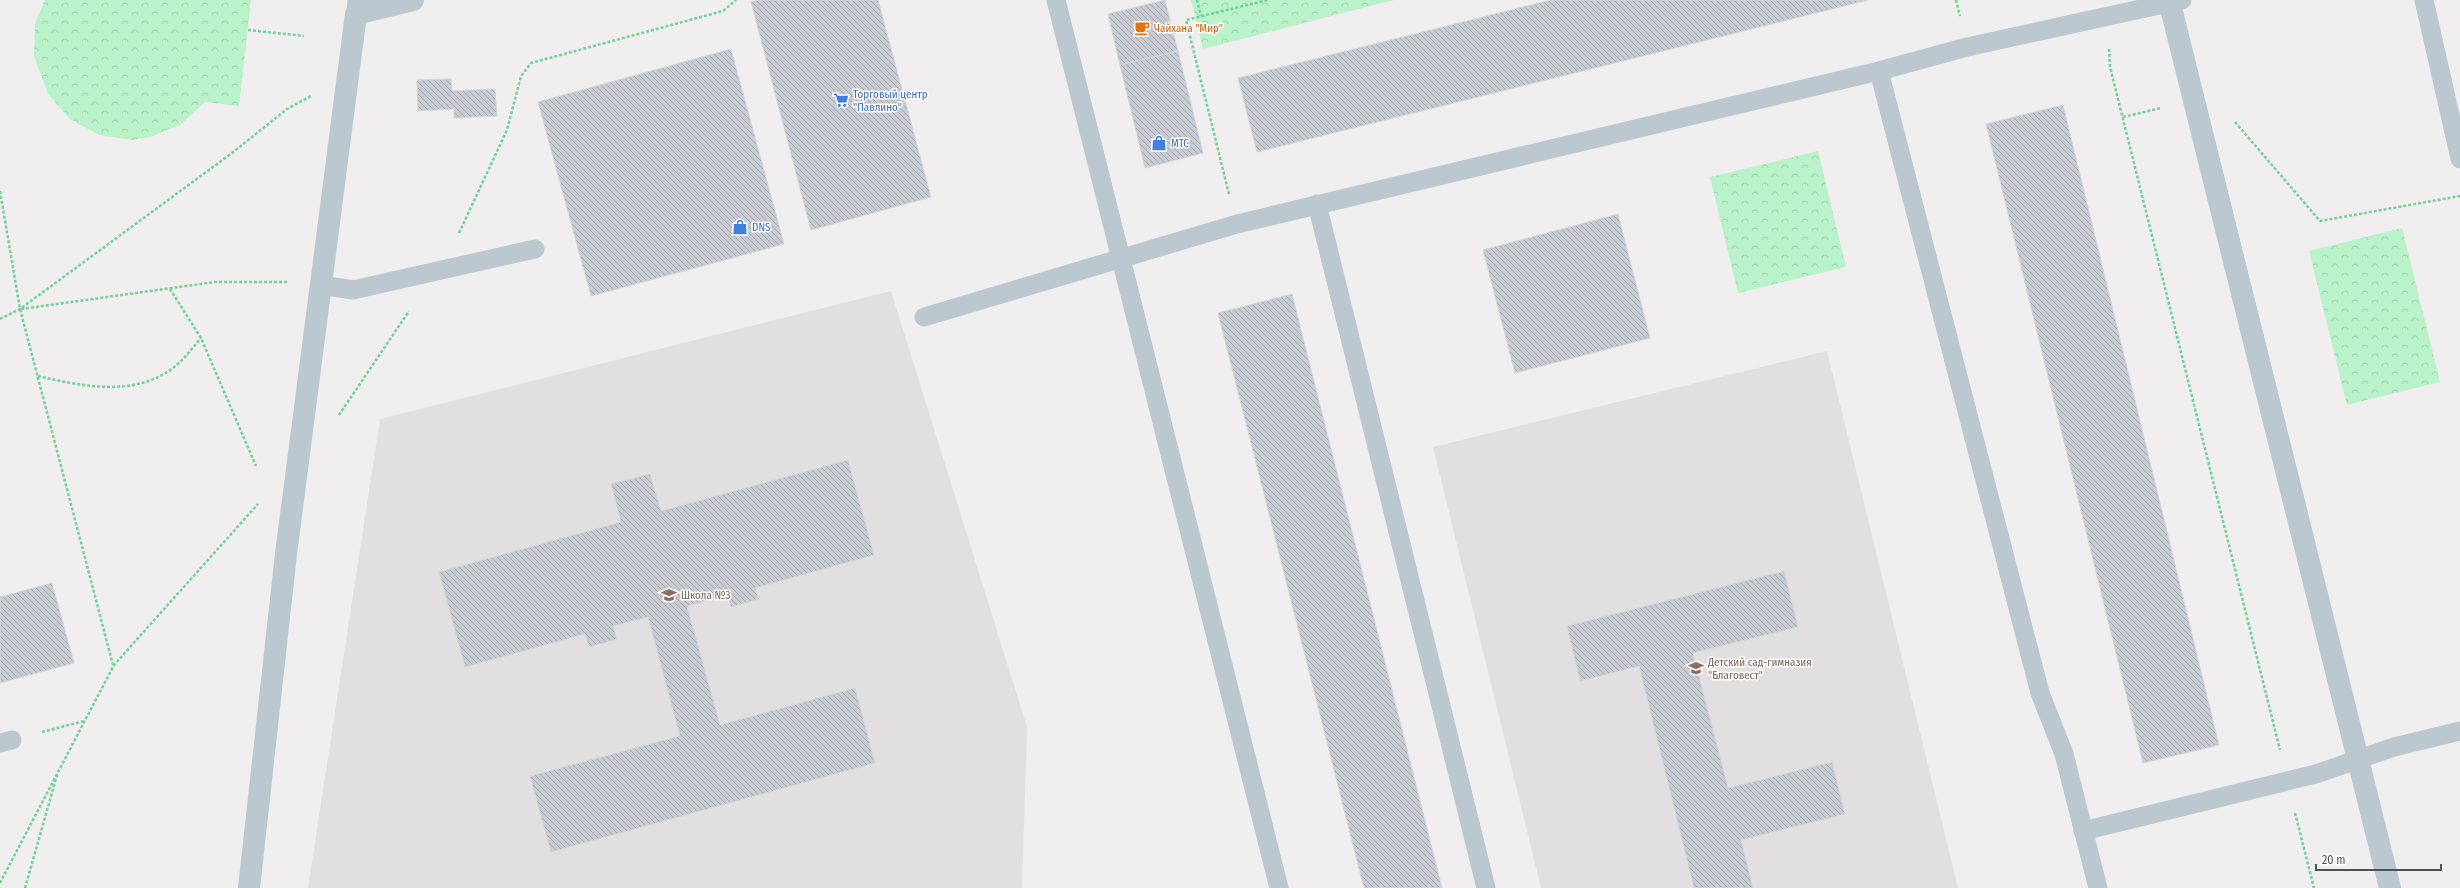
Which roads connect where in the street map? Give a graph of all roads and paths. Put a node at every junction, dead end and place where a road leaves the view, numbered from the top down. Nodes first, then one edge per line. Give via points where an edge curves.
1 (412, 0) edge
2 (1056, 0) edge
3 (1197, 0) edge
4 (1268, 0) edge
5 (2424, 0) edge
6 (2174, 1) edge
7 (356, 7) edge
8 (1201, 16) junction
9 (2107, 18) junction
10 (248, 30) dead end
11 (304, 36) dead end
12 (1879, 71) junction
13 (346, 90) junction
14 (2194, 101) junction
15 (2123, 117) junction
16 (2234, 120) dead end
17 (2460, 159) edge
18 (0, 191) edge
19 (2460, 196) edge
20 (1317, 204) junction
21 (1237, 224) junction
22 (535, 249) dead end
23 (1121, 258) junction
24 (321, 285) junction
25 (170, 288) junction
26 (20, 309) junction
27 (924, 317) dead end
28 (0, 319) edge
29 (201, 338) junction
30 (38, 376) junction
31 (256, 466) dead end
32 (114, 665) dead end
33 (84, 721) dead end
34 (2460, 731) edge
35 (6, 742) edge
36 (2358, 759) junction
37 (59, 769) dead end
38 (2288, 782) junction
39 (2083, 831) junction
40 (25, 888) edge
41 (249, 888) edge
42 (1279, 888) edge
43 (1486, 888) edge
44 (2098, 888) edge
45 (2314, 888) edge
46 (2390, 888) edge

1 - 7 street
2 - 23 lane
3 - 8 path
4 - 8 path
5 - 17 lane
6 - 9 lane
6 - 14 street
7 - 13 street
8 - 21 path via 1186,20
9 - 12 lane via 1967,48
9 - 15 path via 2110,67
10 - 11 path
12 - 20 lane
12 - 39 lane via 2040,693 2064,754
13 - 24 street
13 - 26 path via 326,89 287,109 232,153
14 - 15 path
14 - 36 street
15 - 38 path
16 - 19 path via 2320,221
18 - 26 path
20 - 21 lane
20 - 43 lane
21 - 23 lane
22 - 24 lane via 353,290
23 - 27 lane
23 - 42 lane
24 - 25 path via 301,282 215,282
24 - 41 street via 287,547
25 - 26 path
25 - 29 path
26 - 28 path
26 - 30 path
29 - 30 path via 180,362 162,375 142,383 99,387
29 - 31 path
30 - 32 path
33 - 35 path
34 - 36 lane via 2394,747
36 - 38 lane
36 - 46 street
37 - 40 path
38 - 39 lane
38 - 45 path
39 - 44 lane

